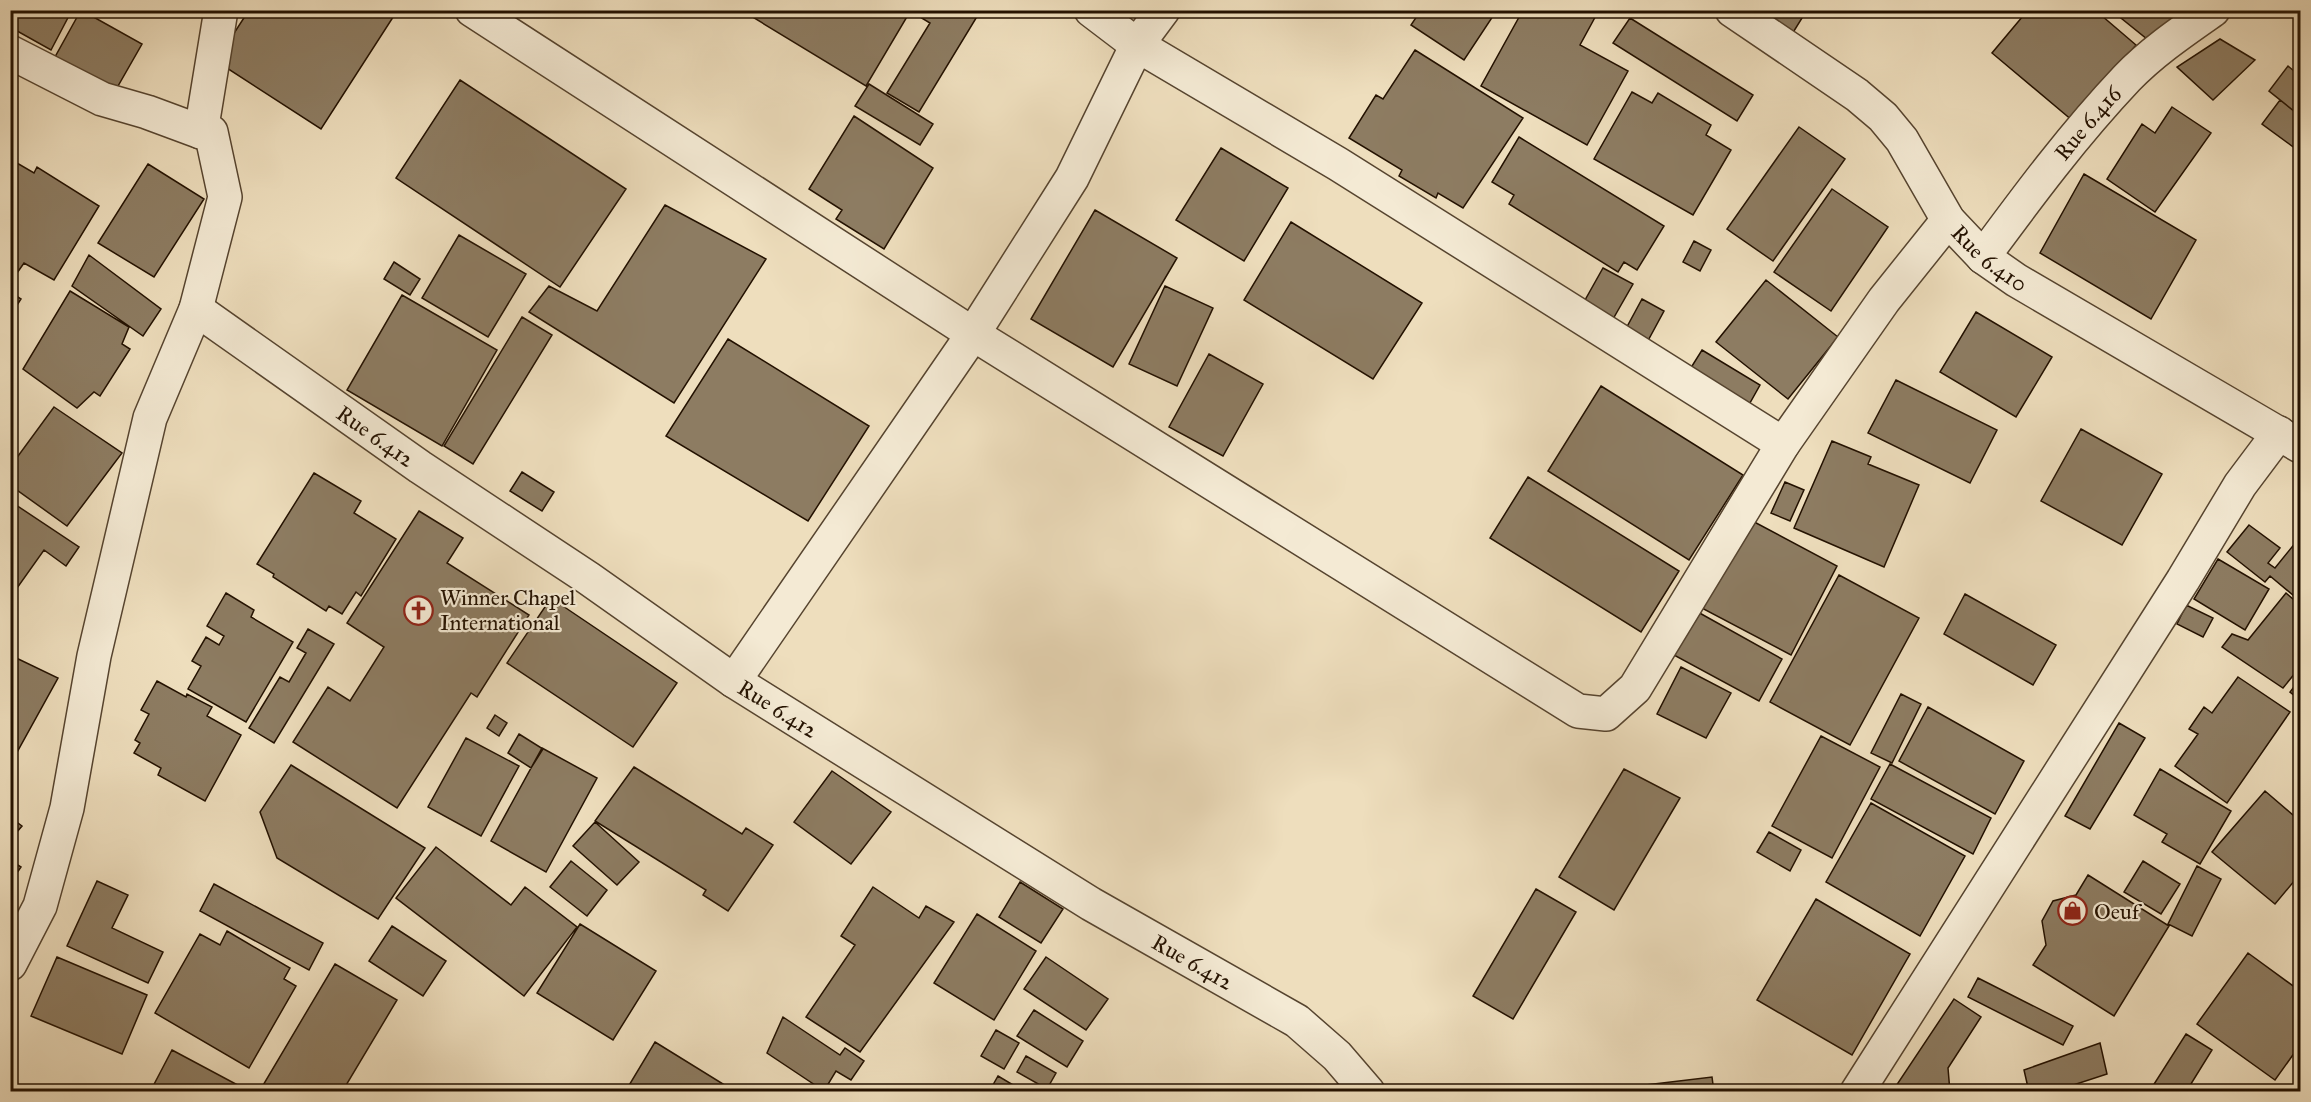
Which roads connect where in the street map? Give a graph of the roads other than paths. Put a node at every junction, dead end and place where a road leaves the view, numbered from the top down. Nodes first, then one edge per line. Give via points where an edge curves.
1 (221, 10) edge
2 (472, 10) edge
3 (1091, 10) edge
4 (1163, 10) edge
5 (1732, 10) edge
6 (2213, 10) edge
7 (1137, 45) junction
8 (10, 52) edge
9 (201, 132) junction
10 (1948, 220) junction
11 (1983, 257) junction
12 (196, 309) junction
13 (973, 334) junction
14 (2290, 440) edge
15 (1783, 444) junction
16 (734, 681) junction
17 (10, 964) edge
18 (1368, 1092) edge
19 (1857, 1092) edge

1 - 9 street
2 - 13 street
3 - 7 street
4 - 7 street
5 - 10 street, Rue 6.410 via 1857,95 1882,117 1902,140
6 - 11 street, Rue 6.416 via 2127,77
7 - 13 street via 1072,178
7 - 15 street via 1338,164
8 - 9 street via 102,99
9 - 12 street via 211,132 225,197
10 - 11 street, Rue 6.410
10 - 15 street via 1884,300
11 - 14 street, Rue 6.410
12 - 16 street, Rue 6.412
12 - 17 street via 150,418 94,656 68,808 40,906
13 - 15 street via 1578,711 1606,714 1635,688
13 - 16 street
14 - 19 street via 2240,485
16 - 18 street, Rue 6.412 via 1091,904 1297,1021 1337,1056

